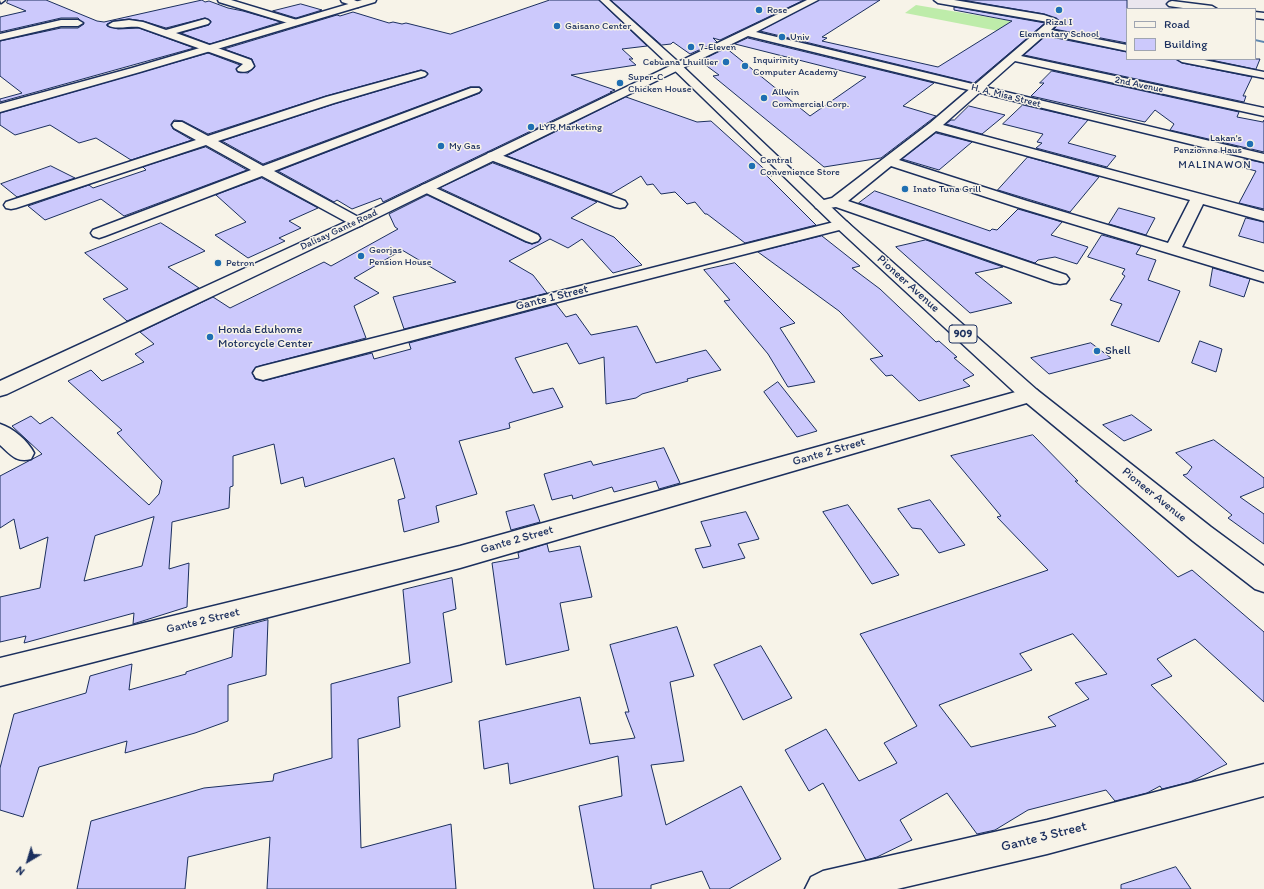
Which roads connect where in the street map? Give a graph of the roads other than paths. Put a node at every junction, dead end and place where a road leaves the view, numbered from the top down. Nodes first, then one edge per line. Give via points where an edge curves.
1 (222, 0) edge
2 (345, 0) edge
3 (372, 0) edge
4 (604, 0) edge
5 (814, 0) edge
6 (938, 0) edge
7 (358, 4) junction
8 (1173, 4) edge
9 (1204, 8) edge
10 (174, 20) dead end
11 (205, 22) dead end
12 (294, 22) junction
13 (78, 23) dead end
14 (113, 25) dead end
15 (192, 26) junction
16 (1044, 31) junction
17 (166, 33) junction
18 (747, 33) junction
19 (0, 37) edge
20 (210, 48) junction
21 (1126, 48) edge
22 (1014, 58) junction
23 (1187, 60) edge
24 (677, 68) junction
25 (242, 70) dead end
26 (421, 74) dead end
27 (1264, 75) edge
28 (978, 89) junction
29 (475, 90) dead end
30 (0, 108) edge
31 (1264, 112) edge
32 (178, 125) dead end
33 (934, 126) junction
34 (206, 141) junction
35 (493, 156) junction
36 (1264, 158) edge
37 (889, 161) junction
38 (264, 171) junction
39 (426, 188) junction
40 (1199, 198) junction
41 (620, 204) dead end
42 (829, 204) junction
43 (11, 205) dead end
44 (1264, 216) edge
45 (357, 222) junction
46 (842, 225) junction
47 (99, 234) dead end
48 (532, 238) dead end
49 (1173, 249) junction
50 (1264, 277) edge
51 (1060, 280) dead end
52 (263, 373) dead end
53 (0, 389) edge
54 (1030, 395) junction
55 (0, 432) edge
56 (24, 453) dead end
57 (1264, 581) edge
58 (0, 672) edge
59 (1264, 780) edge
60 (823, 889) edge

1 - 12 main road
2 - 7 main road
3 - 7 main road
4 - 24 main road, Pioneer Avenue / 909
5 - 18 main road, Dalisay Gante Road
6 - 16 main road via 1053,21
7 - 12 main road
8 - 9 main road
10 - 15 main road
11 - 15 main road
12 - 20 main road
13 - 19 main road via 61,23
14 - 17 main road via 134,23
15 - 17 main road
16 - 21 main road
16 - 22 main road
17 - 20 main road
18 - 24 main road, Dalisay Gante Road
18 - 28 main road, H. A. Misa Street
20 - 25 main road via 247,62 249,66
20 - 30 main road
22 - 28 main road
22 - 31 main road, 2nd Avenue
23 - 27 main road
24 - 35 main road, Dalisay Gante Road
24 - 42 main road, Pioneer Avenue / 909
26 - 34 main road via 337,98
28 - 33 main road
28 - 36 main road, H. A. Misa Street
29 - 38 main road
32 - 34 main road
33 - 37 main road
33 - 40 main road
34 - 38 main road
34 - 43 main road
35 - 39 main road, Dalisay Gante Road
35 - 41 main road
37 - 42 main road
37 - 49 main road
38 - 45 main road
38 - 47 main road
39 - 45 main road, Dalisay Gante Road
39 - 48 main road
40 - 44 main road
40 - 49 main road
42 - 46 main road, Pioneer Avenue / 909
42 - 51 main road
45 - 53 main road, Dalisay Gante Road
46 - 52 main road, Gante 1 Street
46 - 54 main road, Pioneer Avenue / 909
49 - 50 main road
54 - 57 main road, Pioneer Avenue / 909
54 - 58 main road, Gante 2 Street via 460,557
55 - 56 main road
59 - 60 main road, Gante 3 Street via 1047,837

